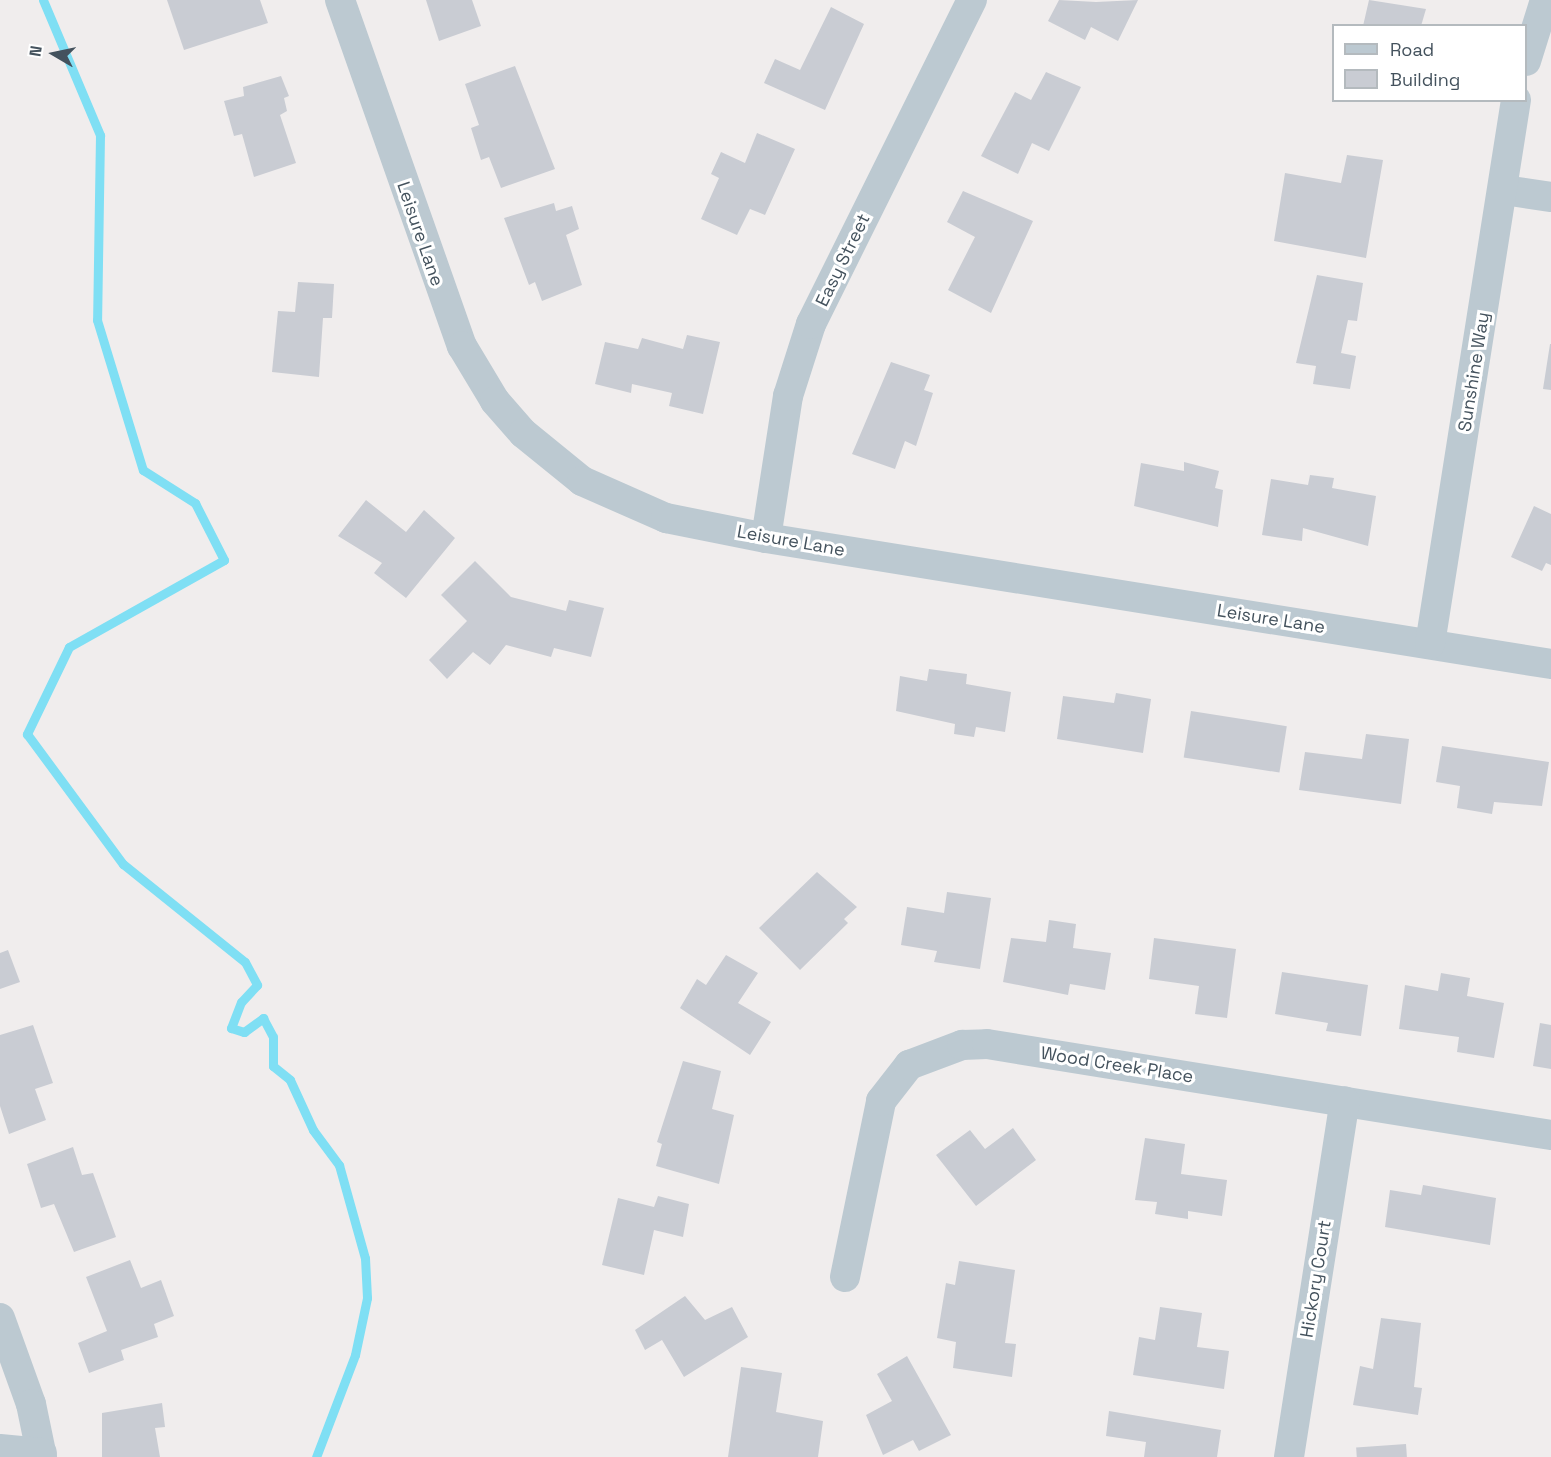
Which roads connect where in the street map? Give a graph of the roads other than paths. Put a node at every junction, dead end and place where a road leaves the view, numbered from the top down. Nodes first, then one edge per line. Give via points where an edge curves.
1 (340, 0) edge
2 (972, 0) edge
3 (1545, 0) edge
4 (1527, 58) edge
5 (1516, 102) edge
6 (1504, 190) junction
7 (1551, 197) edge
8 (766, 538) junction
9 (1430, 644) junction
10 (1551, 664) edge
11 (1346, 1101) junction
12 (1551, 1135) edge
13 (845, 1276) dead end
14 (0, 1318) edge
15 (0, 1449) edge
16 (42, 1455) edge
17 (1289, 1457) edge

1 - 8 street, Leisure Lane via 446,308 495,401 548,456 622,502 666,518
2 - 8 street, Easy Street via 811,324 788,396
3 - 4 street
5 - 6 street, Sunshine Way
6 - 7 street
6 - 9 street, Sunshine Way
8 - 9 street, Leisure Lane
9 - 10 street, Leisure Lane
11 - 12 street, Wood Creek Place
11 - 13 street, Wood Creek Place via 987,1044 934,1052 909,1065 881,1101
11 - 17 street, Hickory Court
14 - 16 street
15 - 16 street

